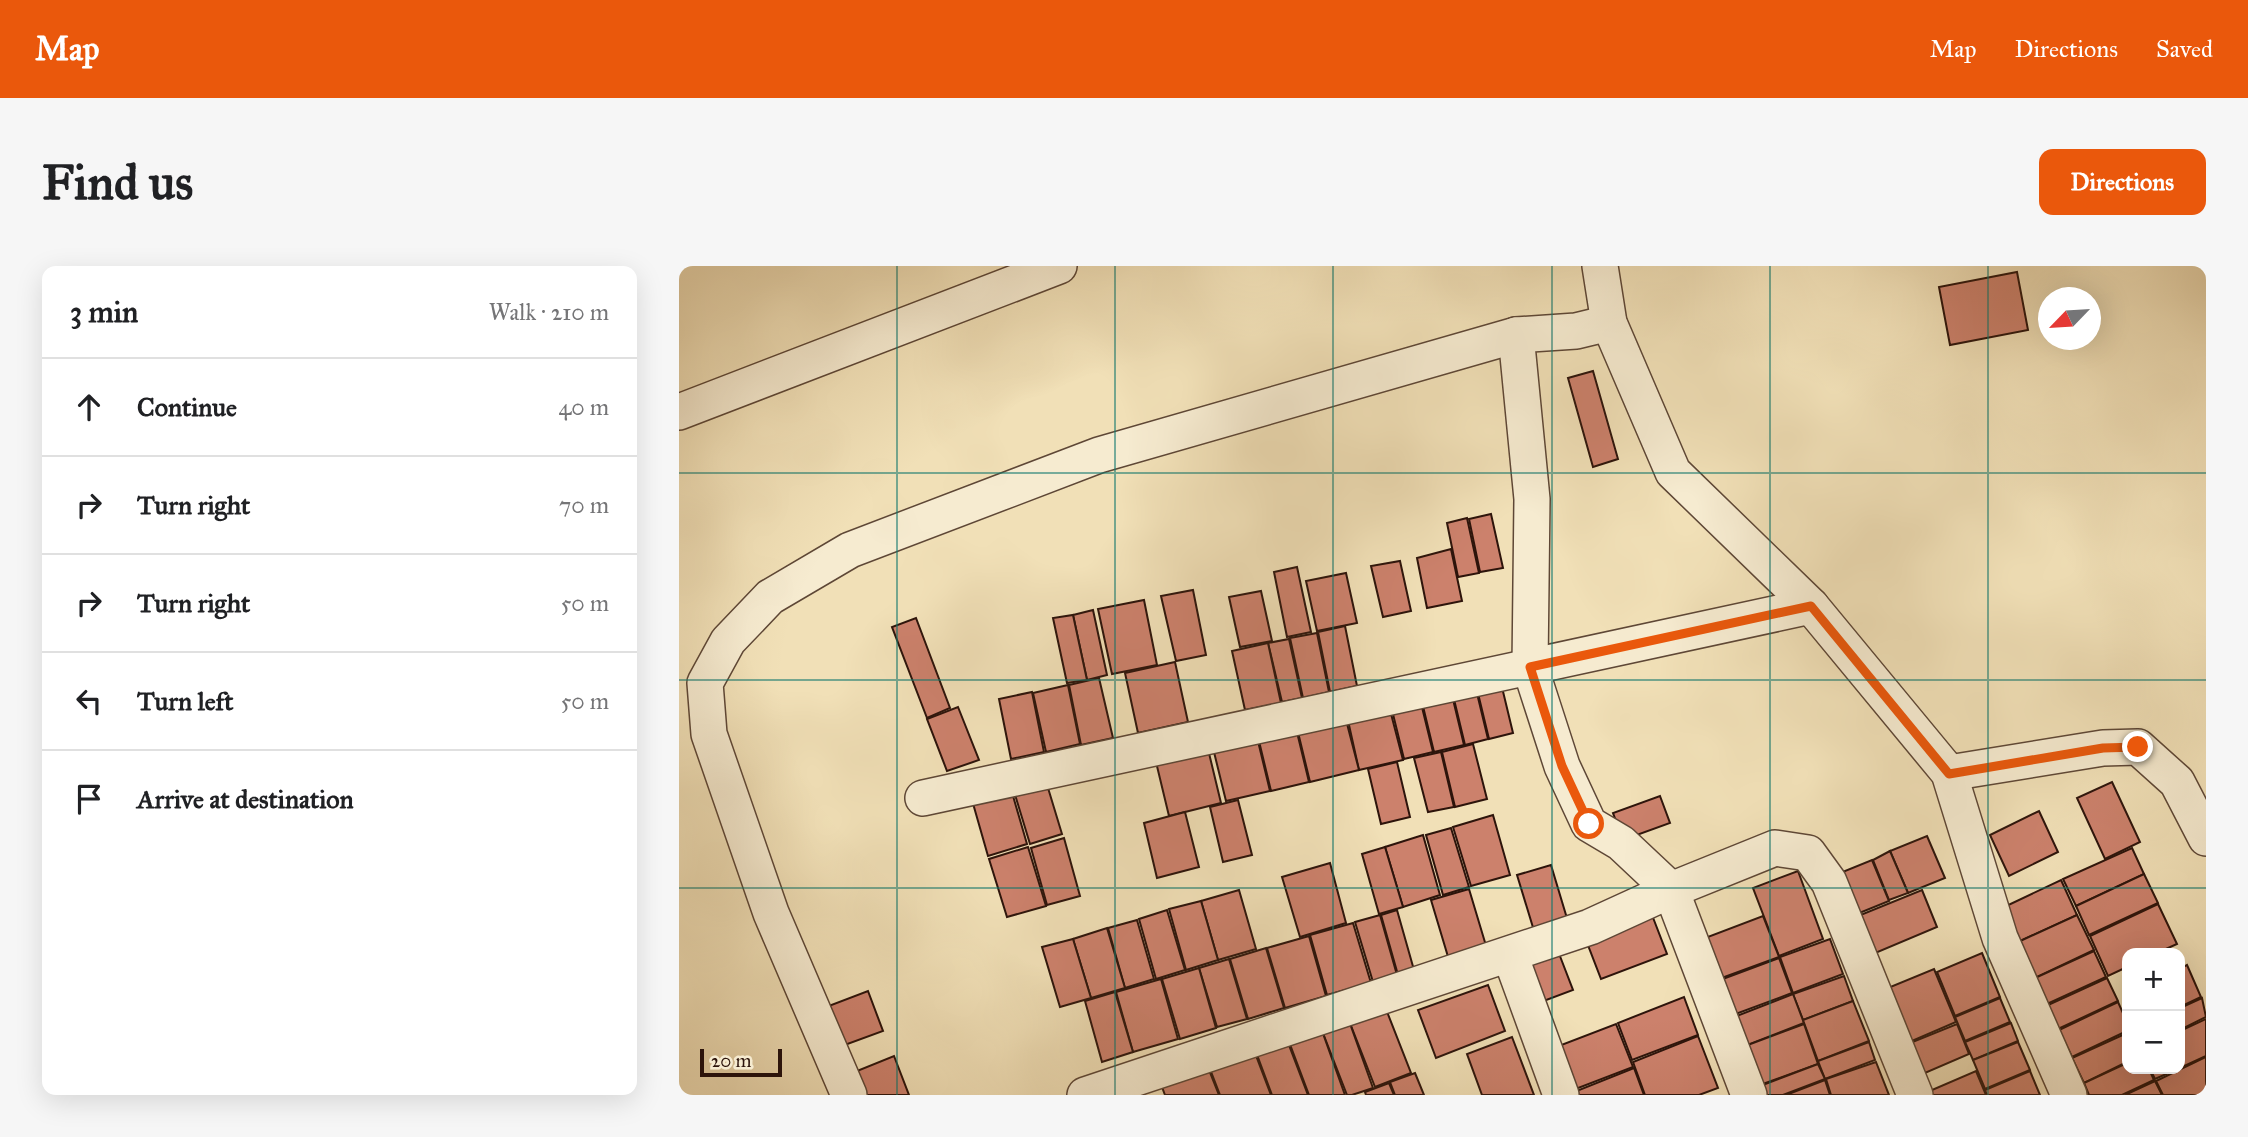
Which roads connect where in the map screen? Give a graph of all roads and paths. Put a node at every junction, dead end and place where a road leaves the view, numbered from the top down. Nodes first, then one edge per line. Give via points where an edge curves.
1 (1059, 266) edge
2 (1600, 266) edge
3 (1609, 323) junction
4 (1516, 335) junction
5 (679, 412) edge
6 (1811, 606) junction
7 (1530, 667) junction
8 (1949, 774) junction
9 (923, 798) dead end
10 (2206, 838) edge
11 (1671, 890) junction
12 (1510, 955) junction
13 (849, 1095) edge
14 (1085, 1095) edge
15 (1561, 1095) edge
16 (1749, 1095) edge
17 (1915, 1095) edge
18 (2069, 1095) edge

1 - 5 street
2 - 3 street
3 - 4 street via 1576,331
3 - 6 street via 1673,472
4 - 7 street via 1532,499
4 - 13 street via 1099,455 850,550 770,597 728,641 705,683 709,734 771,913
6 - 7 street
6 - 8 street
7 - 9 street
7 - 11 street via 1562,766 1589,824 1621,843
8 - 10 street via 2103,748 2138,747 2177,782
8 - 18 street via 2000,938
11 - 12 street via 1590,927
11 - 16 street
11 - 17 street via 1775,848 1808,853 1829,883
12 - 14 street
12 - 15 street

